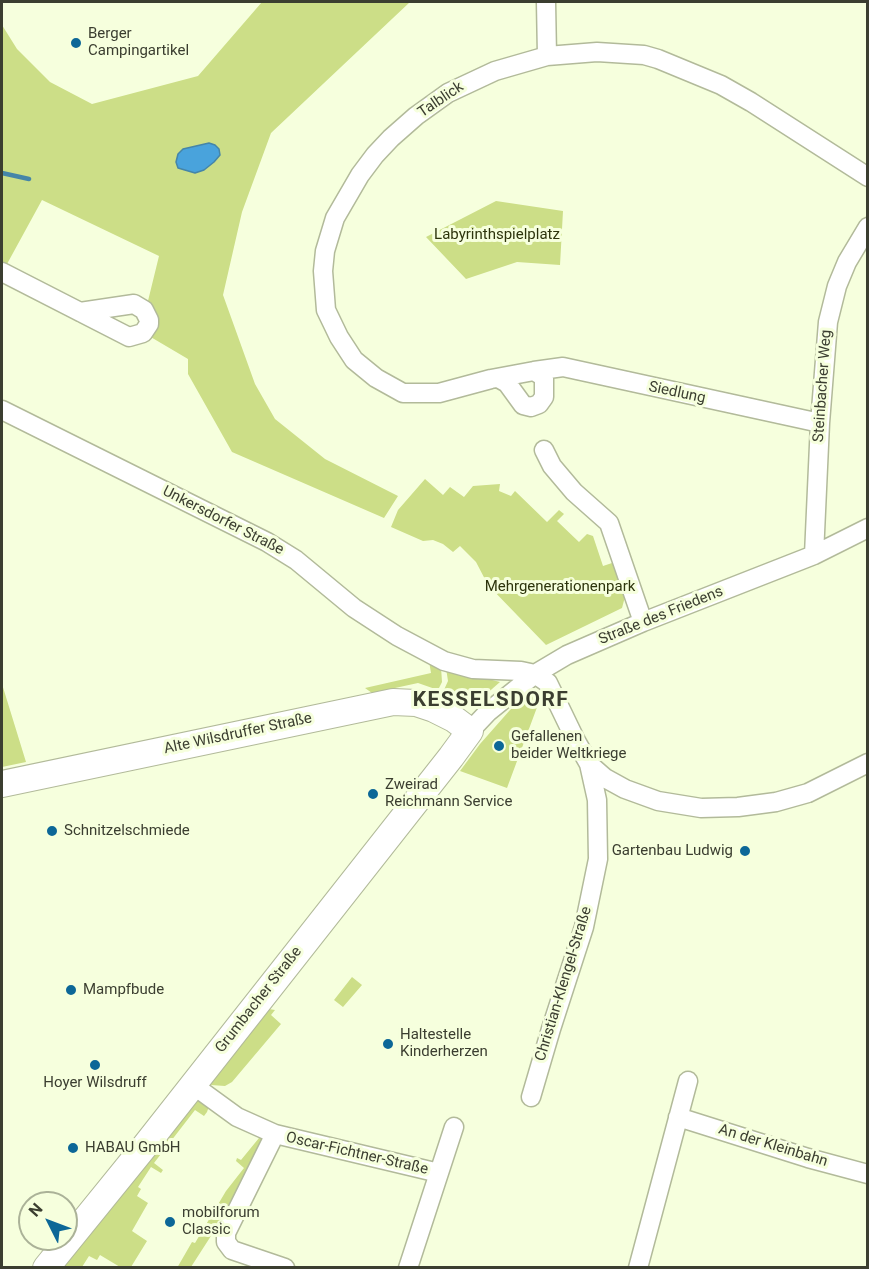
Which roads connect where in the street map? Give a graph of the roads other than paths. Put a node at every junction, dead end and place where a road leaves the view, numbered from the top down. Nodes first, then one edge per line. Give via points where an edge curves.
1 (546, 2) edge
2 (547, 56) junction
3 (867, 177) edge
4 (867, 227) edge
5 (2, 272) edge
6 (80, 312) dead end
7 (534, 371) junction
8 (498, 378) junction
9 (2, 410) edge
10 (820, 423) junction
11 (544, 450) dead end
12 (867, 528) edge
13 (814, 555) junction
14 (644, 622) junction
15 (535, 674) junction
16 (470, 731) junction
17 (867, 763) edge
18 (589, 764) junction
19 (2, 784) edge
20 (688, 1082) dead end
21 (193, 1085) junction
22 (531, 1097) dead end
23 (678, 1117) junction
24 (454, 1127) dead end
25 (275, 1134) junction
26 (440, 1173) junction
27 (867, 1174) edge
28 (46, 1268) edge
29 (285, 1268) edge
30 (408, 1268) edge
31 (638, 1268) edge

1 - 2 street
2 - 3 street, Talblick via 597,52 658,59 751,102
2 - 8 street, Talblick via 495,71 448,93 391,138 365,168 342,205 325,251 326,310 354,360 376,378 403,393 421,394
4 - 10 street, Steinbacher Weg via 837,286 828,322
5 - 6 street
7 - 8 street, Talblick
7 - 8 street via 544,377 544,397 531,407 520,403 507,383
7 - 10 street, Siedlung via 562,367
9 - 15 street, Unkersdorfer Straße via 267,542 296,560 354,608 444,661 473,669
10 - 13 street, Steinbacher Weg
11 - 14 street via 574,492 609,523
12 - 13 street, Straße des Friedens
13 - 14 street, Straße des Friedens
14 - 15 street, Straße des Friedens via 567,655
15 - 16 street, Straße des Friedens
15 - 18 street, Christian-Klengel-Straße via 548,683
16 - 19 street, Alte Wilsdruffer Straße via 434,709 393,702
16 - 21 street, Grumbacher Straße
17 - 18 street, Christian-Klengel-Straße via 808,794 738,807 701,808 658,801 625,789
18 - 22 street, Christian-Klengel-Straße via 597,800 598,859 583,934
20 - 23 street
21 - 25 street, Oscar-Fichtner-Straße via 237,1117
21 - 28 street, Grumbacher Straße
23 - 27 street, An der Kleinbahn
23 - 31 street
24 - 26 street, Oscar-Fichtner-Straße
25 - 26 street, Oscar-Fichtner-Straße
25 - 29 street, Oscar-Fichtner-Straße via 226,1233 226,1242 232,1250
26 - 30 street, Oscar-Fichtner-Straße

